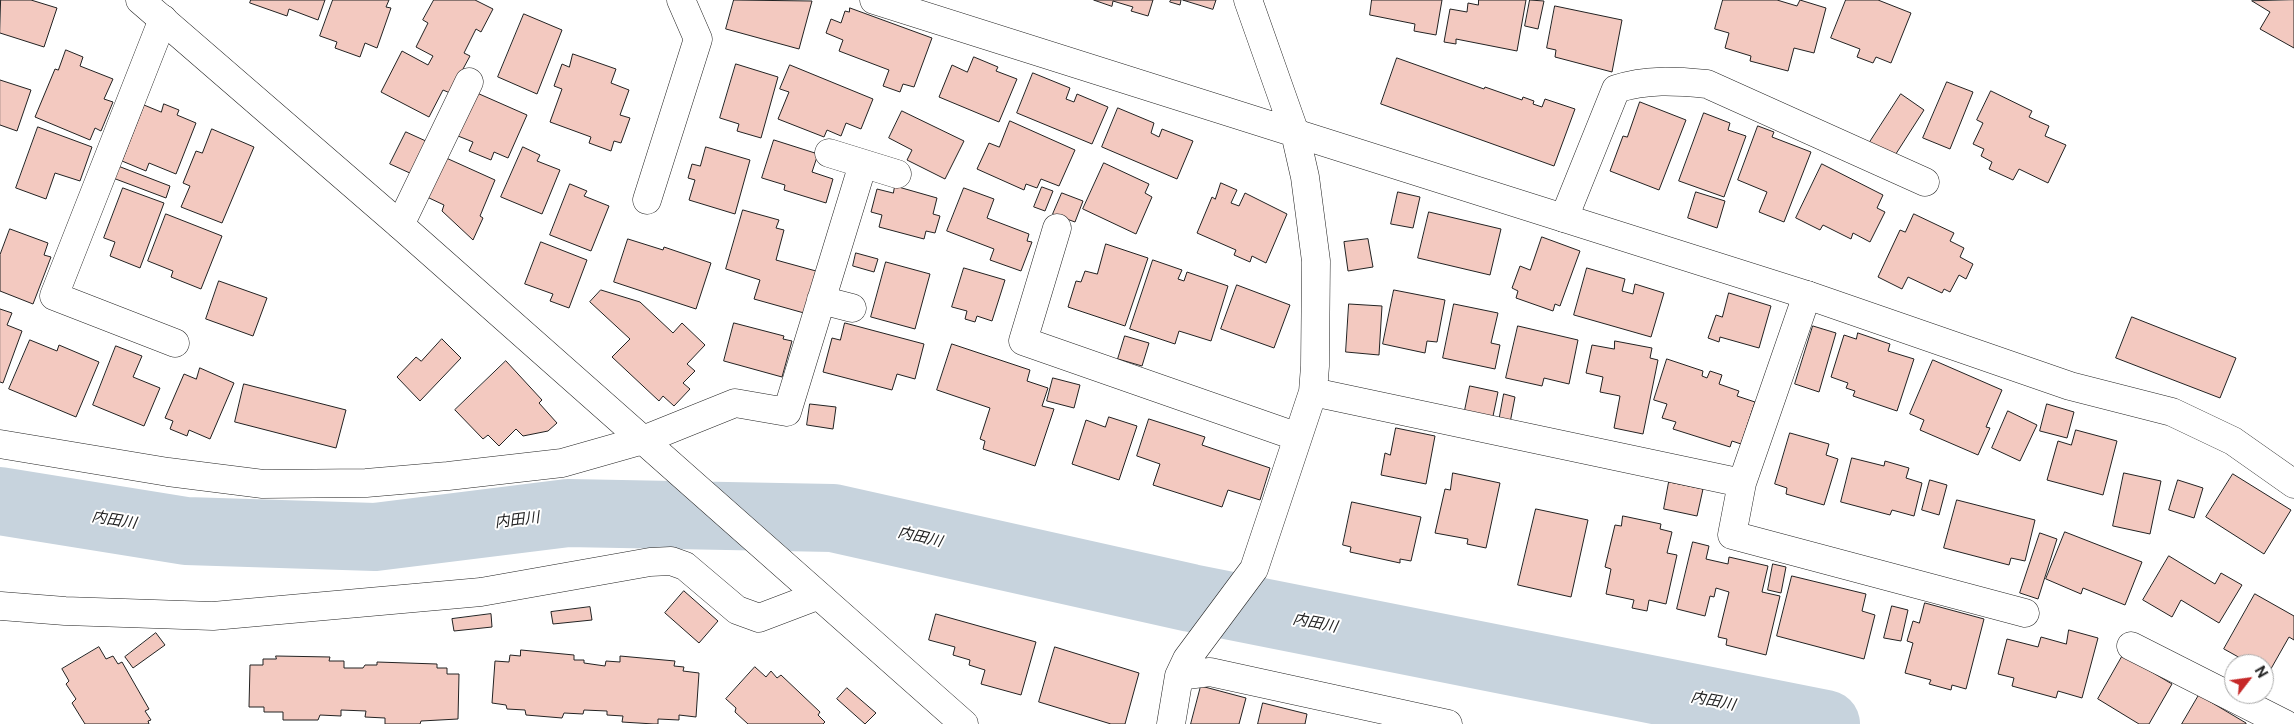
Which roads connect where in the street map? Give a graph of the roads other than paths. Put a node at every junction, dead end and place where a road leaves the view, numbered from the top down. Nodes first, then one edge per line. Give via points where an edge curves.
1 (140, 0) edge
2 (681, 0) edge
3 (874, 0) edge
4 (1248, 0) edge
5 (163, 20) junction
6 (469, 82) dead end
7 (1295, 133) junction
8 (829, 152) dead end
9 (863, 164) junction
10 (897, 174) dead end
11 (1925, 182) dead end
12 (647, 200) dead end
13 (1564, 218) junction
14 (400, 225) junction
15 (1057, 228) dead end
16 (1807, 294) junction
17 (821, 300) junction
18 (852, 308) dead end
19 (175, 343) dead end
20 (1313, 392) junction
21 (1298, 437) junction
22 (643, 440) junction
23 (0, 444) edge
24 (1742, 484) junction
25 (2294, 484) edge
26 (817, 596) junction
27 (0, 606) edge
28 (2025, 613) dead end
29 (2131, 646) dead end
30 (1183, 667) junction
31 (939, 713) edge
32 (1431, 722) edge
33 (964, 724) edge
34 (1171, 724) edge
35 (2285, 724) edge

1 - 5 street
2 - 12 street via 698,39
3 - 7 street
4 - 7 street
5 - 14 street
5 - 19 street via 54,296
6 - 14 street
7 - 13 street
7 - 20 street via 1305,177 1316,261
8 - 9 street
9 - 10 street
9 - 17 street
11 - 13 street via 1707,84 1672,80 1634,83 1616,89
13 - 16 street
14 - 22 street
15 - 21 street via 1023,341
16 - 24 street
16 - 25 street via 2070,386 2172,412 2232,441
17 - 18 street
17 - 22 street via 787,412 734,403
20 - 21 street
20 - 24 street
21 - 30 street via 1254,569
22 - 23 street via 562,462 448,476 263,484
22 - 26 street
24 - 28 street via 1732,535
26 - 27 street via 759,618 737,610 685,566 671,561 481,592 213,616
26 - 31 street
29 - 35 street
30 - 32 street
30 - 34 street
31 - 33 street

